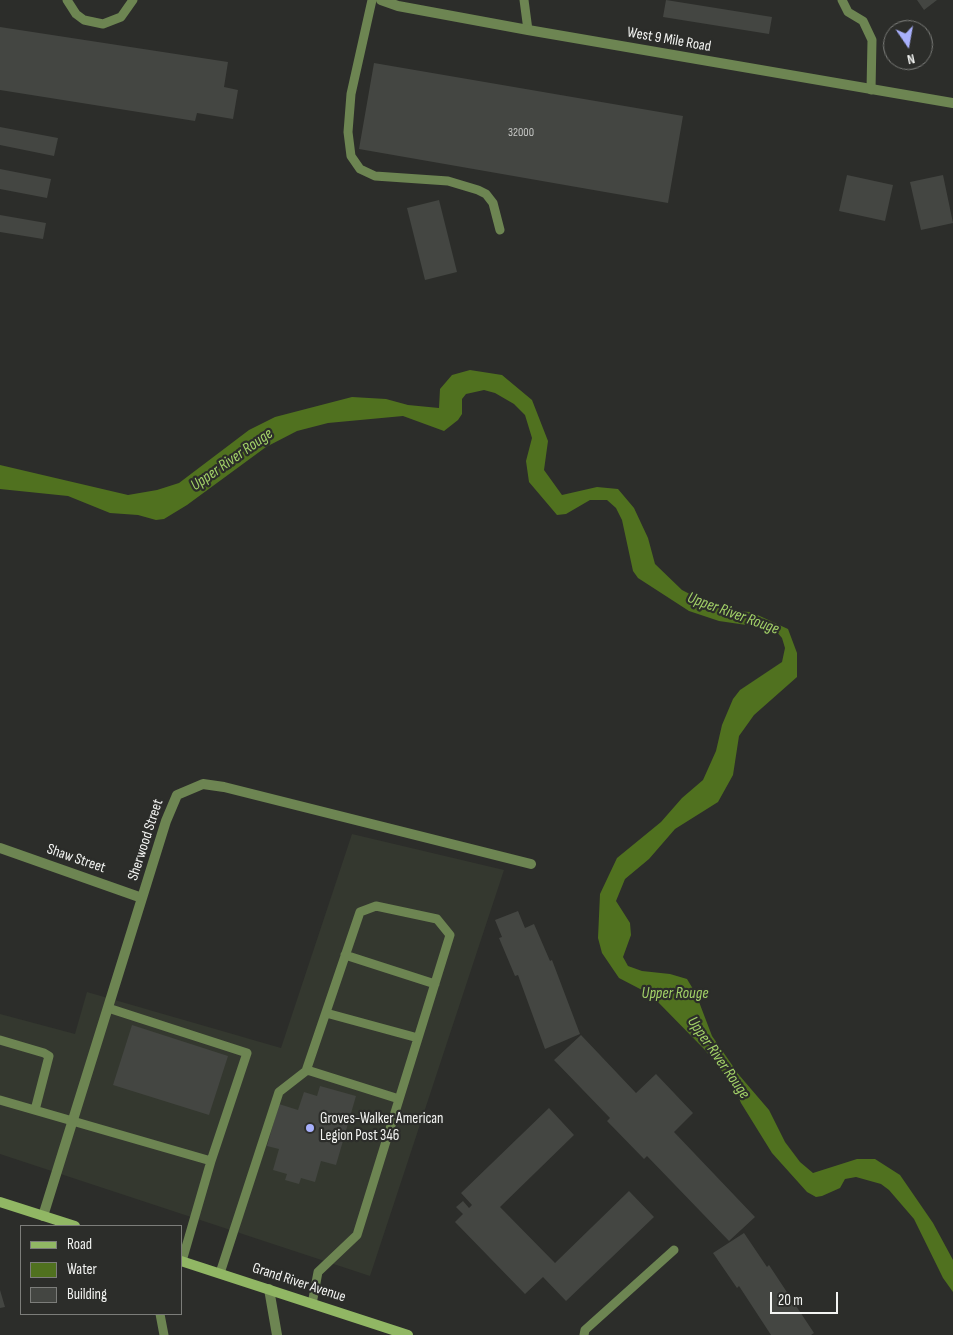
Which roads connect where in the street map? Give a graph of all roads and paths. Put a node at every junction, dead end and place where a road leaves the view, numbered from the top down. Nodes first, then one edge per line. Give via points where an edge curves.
1 (67, 0) edge
2 (132, 0) edge
3 (372, 0) edge
4 (381, 0) edge
5 (524, 0) edge
6 (842, 0) edge
7 (528, 30) junction
8 (870, 90) junction
9 (953, 103) edge
10 (500, 230) dead end
11 (0, 848) edge
12 (530, 864) dead end
13 (142, 898) junction
14 (345, 955) junction
15 (435, 984) junction
16 (108, 1008) junction
17 (326, 1013) junction
18 (418, 1038) junction
19 (0, 1040) edge
20 (306, 1070) junction
21 (399, 1098) junction
22 (0, 1100) edge
23 (34, 1110) junction
24 (72, 1121) junction
25 (211, 1161) junction
26 (0, 1202) edge
27 (43, 1216) junction
28 (72, 1225) edge
29 (674, 1250) dead end
30 (182, 1258) edge
31 (182, 1261) edge
32 (220, 1273) junction
33 (269, 1289) junction
34 (312, 1304) junction
35 (160, 1315) edge
36 (164, 1335) edge
37 (278, 1335) edge
38 (408, 1335) edge
39 (584, 1335) edge

1 - 2 lane via 84,20 102,24 121,17
3 - 10 lane via 351,94 348,132 351,156 360,169 375,176 448,181 478,190 493,203
4 - 7 street, West 9 Mile Road
5 - 7 lane
6 - 8 lane via 848,12 863,21 872,40
7 - 8 street, West 9 Mile Road
8 - 9 street, West 9 Mile Road
11 - 13 street, Shaw Street
12 - 13 street, Sherwood Street via 203,784 177,794
13 - 16 street, Sherwood Street
14 - 15 lane
14 - 15 lane via 360,912 376,906 437,919 450,935
14 - 17 lane
15 - 18 lane
16 - 24 street, Sherwood Street
16 - 25 lane via 247,1053
17 - 18 lane
17 - 20 lane
18 - 21 lane
19 - 23 lane via 49,1056
20 - 21 lane
20 - 32 lane via 279,1092
21 - 34 lane via 357,1235 318,1272
22 - 23 lane
23 - 24 lane
24 - 25 lane
24 - 27 street, Sherwood Street
25 - 30 lane
26 - 27 main road
27 - 28 main road
29 - 39 lane via 585,1330
31 - 32 main road, Grand River Avenue
32 - 33 main road, Grand River Avenue
33 - 34 main road, Grand River Avenue
33 - 37 street
34 - 38 main road, Grand River Avenue
35 - 36 lane

